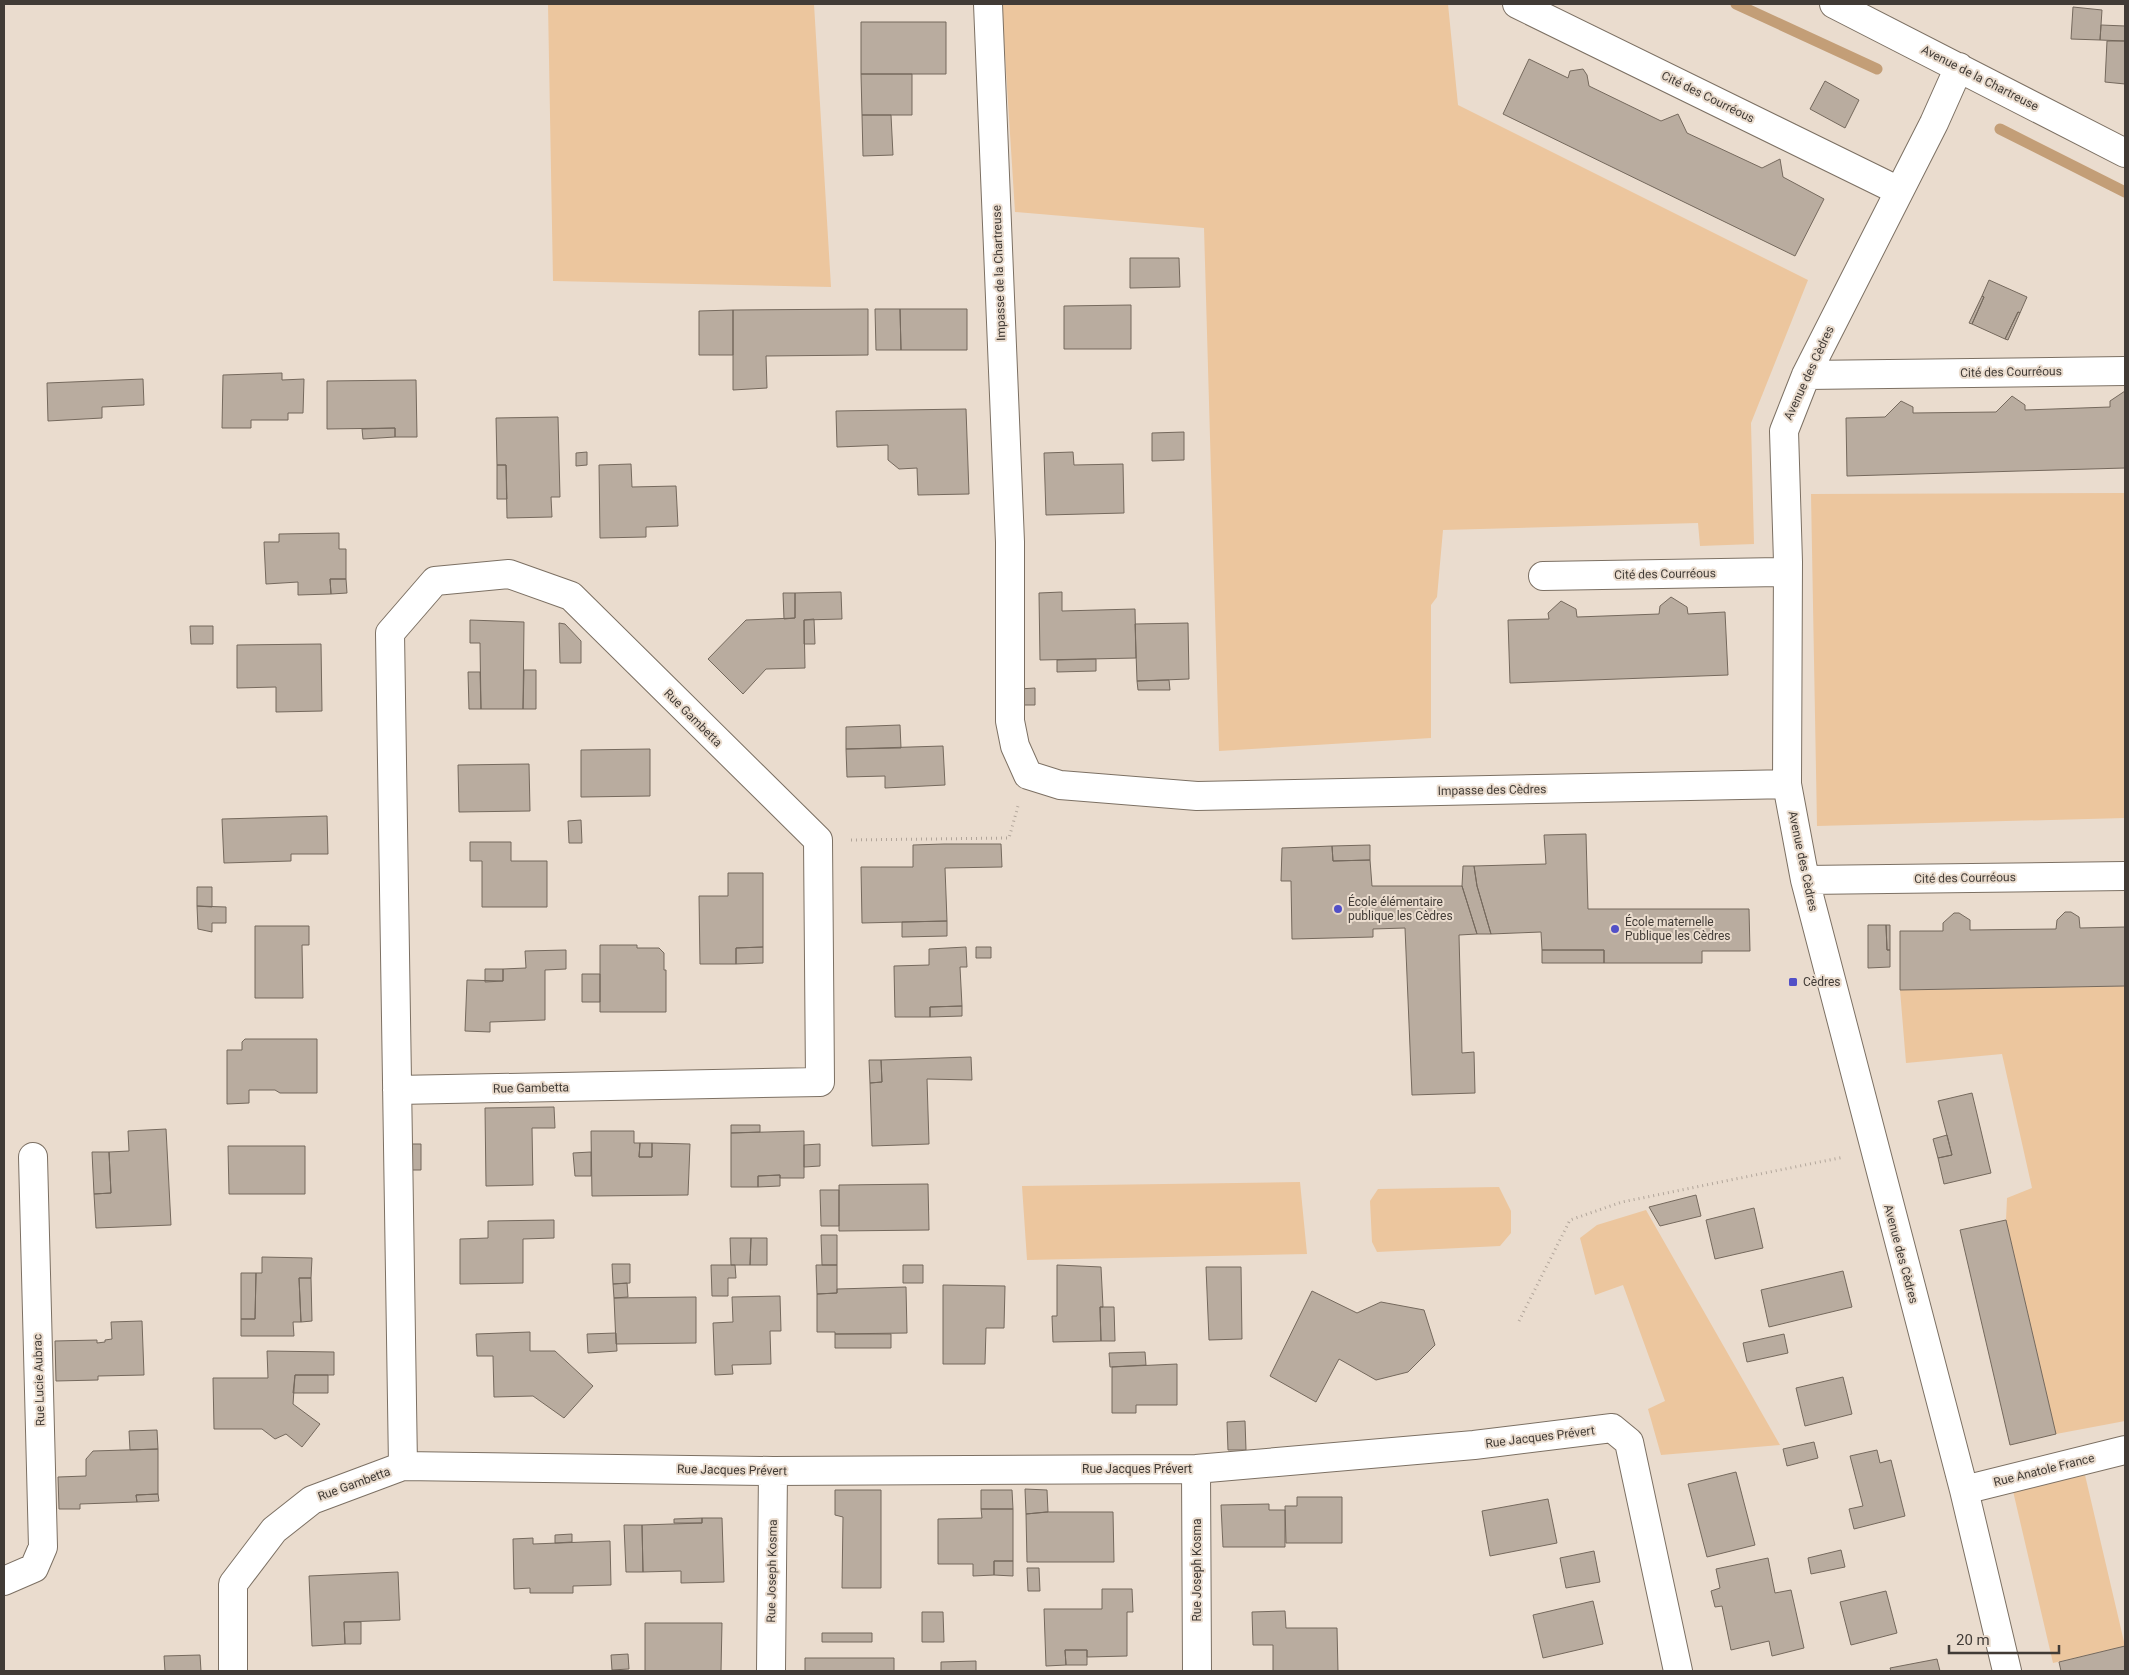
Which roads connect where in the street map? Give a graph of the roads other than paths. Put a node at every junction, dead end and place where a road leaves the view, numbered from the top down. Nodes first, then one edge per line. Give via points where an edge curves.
1 (988, 4) edge
2 (1517, 4) edge
3 (1834, 4) edge
4 (1869, 12) edge
5 (1959, 67) junction
6 (2125, 152) edge
7 (1899, 190) junction
8 (2125, 371) edge
9 (1806, 375) junction
10 (1787, 572) junction
11 (1543, 576) dead end
12 (1028, 775) joint
13 (1787, 784) junction
14 (2125, 876) edge
15 (1805, 880) junction
16 (397, 1090) junction
17 (33, 1157) dead end
18 (2125, 1450) edge
19 (403, 1466) junction
20 (1196, 1469) junction
21 (773, 1470) junction
22 (1964, 1490) junction
23 (4, 1581) edge
24 (233, 1671) edge
25 (770, 1671) edge
26 (1197, 1671) edge
27 (1678, 1671) edge
28 (2007, 1671) edge

1 - 12 street, Impasse de la Chartreuse via 1010,542 1010,721 1015,746
2 - 7 street, Cité des Courréous
3 - 4 street, Avenue de la Chartreuse
4 - 5 street, Avenue de la Chartreuse
5 - 6 street, Avenue de la Chartreuse
5 - 7 street, Avenue des Cèdres
7 - 9 street, Avenue des Cèdres
8 - 9 street, Cité des Courréous
9 - 10 street, Avenue des Cèdres via 1784,431
10 - 11 street, Cité des Courréous
10 - 13 street, Avenue des Cèdres
12 - 13 street, Impasse des Cèdres via 1060,785 1197,796
13 - 15 street, Avenue des Cèdres
14 - 15 street, Cité des Courréous
15 - 22 street, Avenue des Cèdres
16 - 16 street, Rue Gambetta via 390,633 435,580 509,574 571,596 818,840 820,1082
16 - 19 street, Rue Gambetta
17 - 23 street, Rue Lucie Aubrac via 43,1547 34,1568
18 - 22 street, Rue Anatole France
19 - 21 street, Rue Jacques Prévert
19 - 24 street, Rue Gambetta via 312,1500 274,1530 232,1584
20 - 21 street, Rue Jacques Prévert
20 - 26 street, Rue Joseph Kosma
20 - 27 street, Rue Jacques Prévert via 1474,1445 1612,1428 1629,1442
21 - 25 street, Rue Joseph Kosma
22 - 28 street, Avenue des Cèdres

